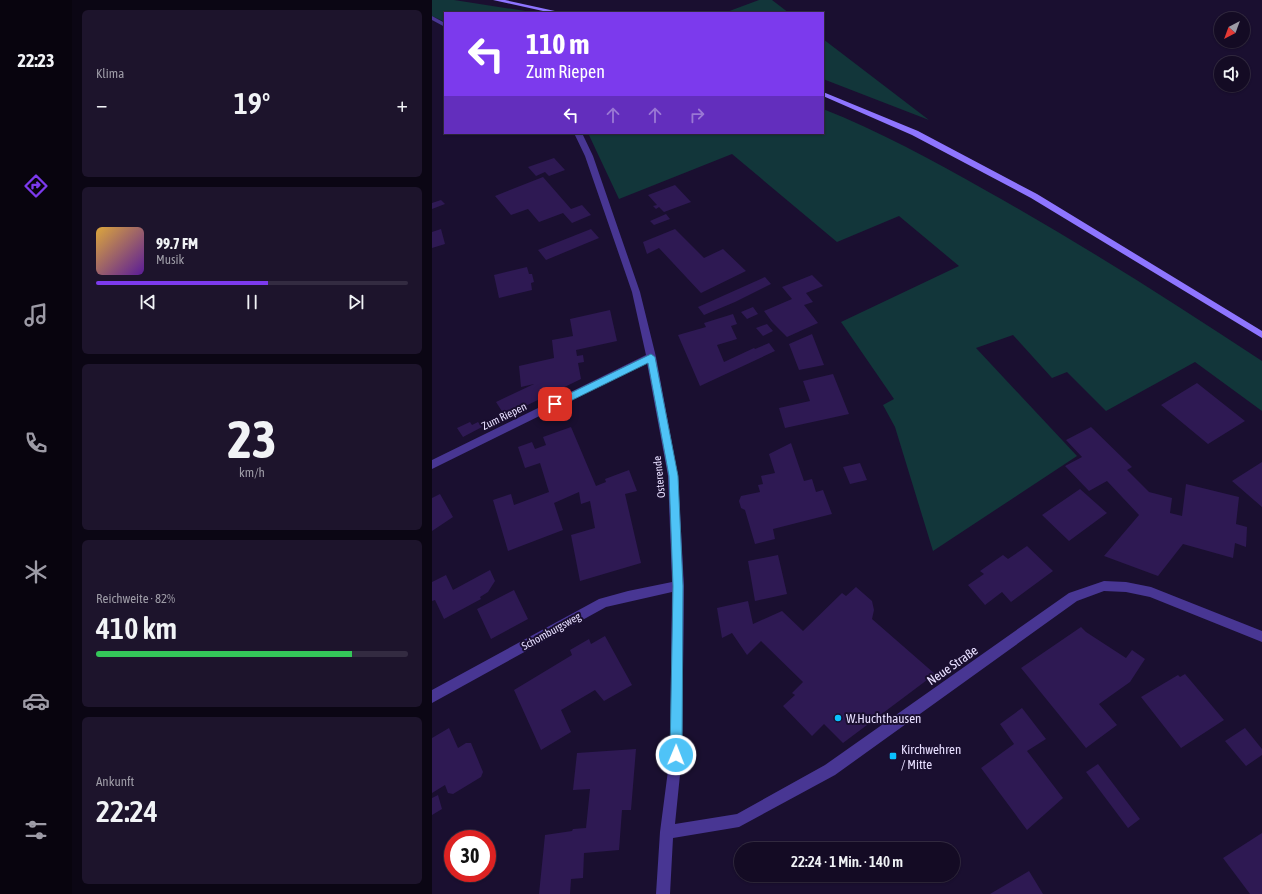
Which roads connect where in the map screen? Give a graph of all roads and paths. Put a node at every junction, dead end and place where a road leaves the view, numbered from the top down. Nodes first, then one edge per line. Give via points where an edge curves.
1 (496, 0) edge
2 (556, 12) edge
3 (432, 18) edge
4 (444, 24) edge
5 (824, 94) edge
6 (578, 134) edge
7 (1262, 335) edge
8 (651, 357) junction
9 (432, 465) edge
10 (678, 586) junction
11 (1262, 636) edge
12 (432, 697) edge
13 (667, 832) junction
14 (663, 894) edge

1 - 2 main road
3 - 4 street
5 - 7 main road via 915,133 1034,196
6 - 8 street, Osterende via 592,163 636,292
8 - 9 street, Zum Riepen
8 - 10 street, Osterende via 673,476
10 - 12 street, Schomburgsweg via 603,603
10 - 13 street, Osterende via 676,755
11 - 13 street, Neue Straße via 1151,592 1104,586 1073,597 830,770 739,820
13 - 14 street, Osterende

